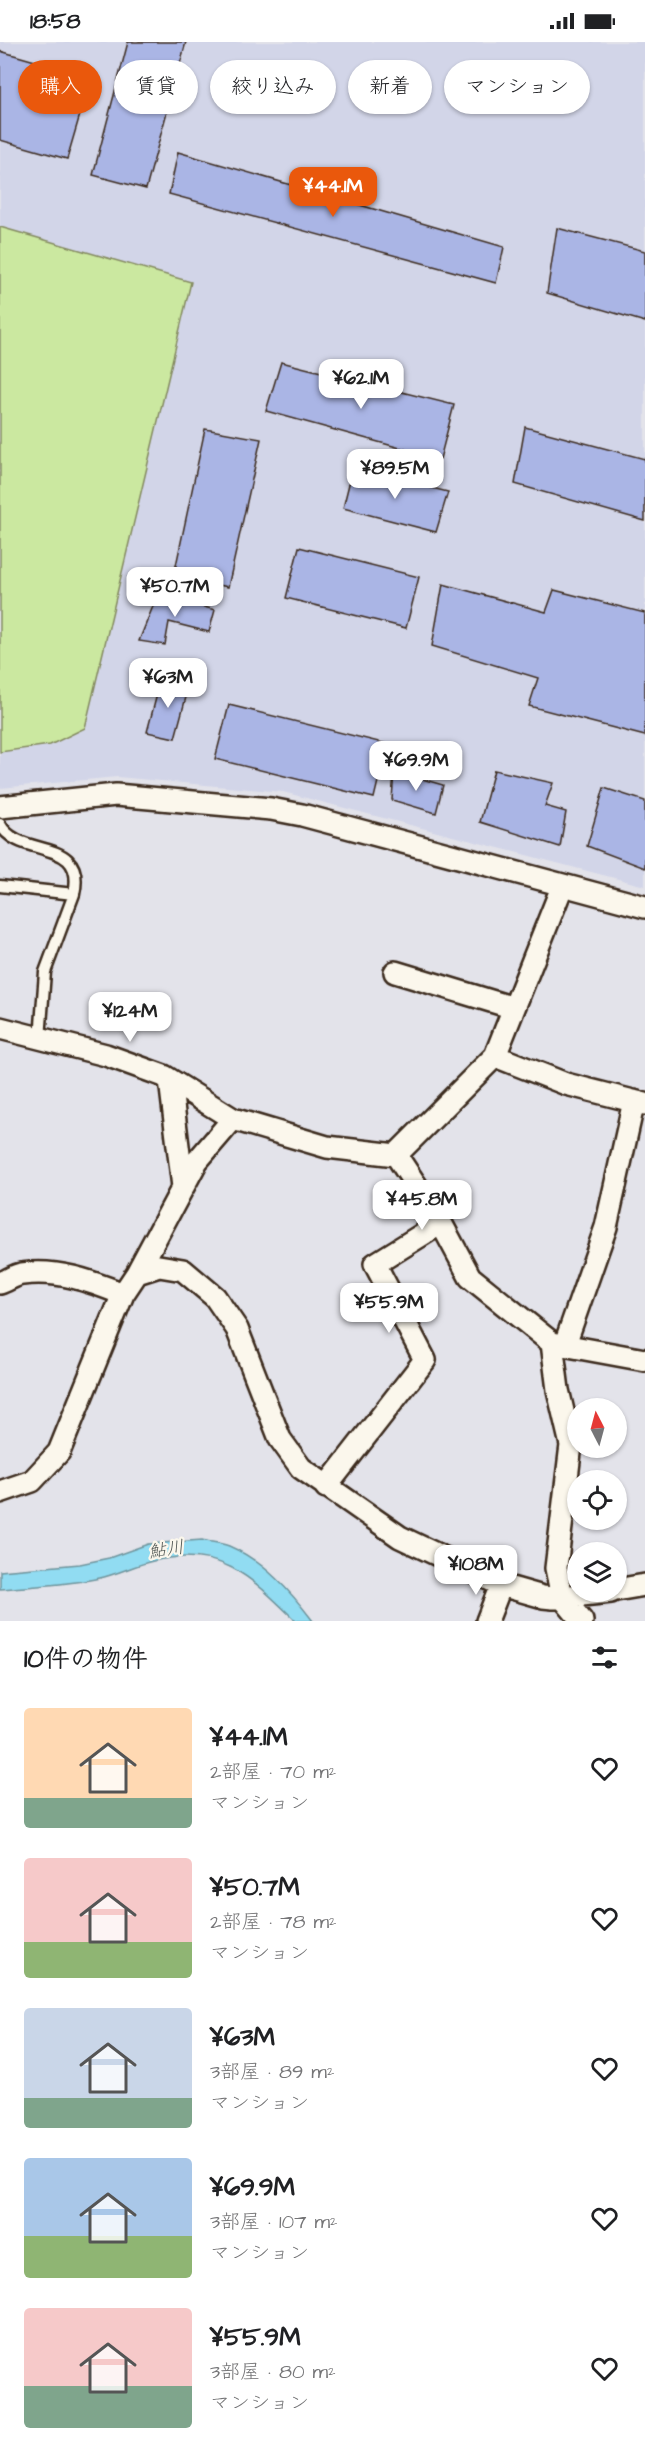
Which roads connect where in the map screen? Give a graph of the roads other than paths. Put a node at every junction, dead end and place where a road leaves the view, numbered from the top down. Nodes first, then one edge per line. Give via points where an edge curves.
1 (0, 807) edge
2 (0, 824) edge
3 (0, 886) edge
4 (562, 886) junction
5 (74, 894) junction
6 (645, 908) edge
7 (395, 972) dead end
8 (514, 1008) junction
9 (0, 1028) edge
10 (40, 1039) junction
11 (495, 1056) junction
12 (170, 1080) junction
13 (640, 1102) edge
14 (233, 1119) junction
15 (396, 1155) junction
16 (183, 1187) junction
17 (441, 1224) junction
18 (137, 1273) junction
19 (0, 1283) edge
20 (123, 1294) junction
21 (558, 1344) junction
22 (645, 1360) edge
23 (326, 1487) junction
24 (0, 1492) edge
25 (501, 1585) junction
26 (645, 1585) edge
27 (627, 1588) edge
28 (567, 1596) edge
29 (562, 1597) junction
30 (487, 1621) edge
31 (582, 1621) edge

1 - 4 street via 116,795 271,809
2 - 5 lane via 11,838 50,850 75,868 78,879
3 - 5 lane
4 - 6 street
4 - 8 street
5 - 10 lane via 45,972
7 - 8 street
8 - 11 street
9 - 10 street
10 - 12 street via 106,1054
11 - 13 street via 566,1084
11 - 15 street
12 - 14 street
12 - 16 street
13 - 21 street via 606,1227
14 - 15 street via 327,1147
14 - 16 street via 197,1161
15 - 17 street
16 - 18 street
17 - 21 street via 470,1277
17 - 23 street via 375,1264 425,1360
18 - 20 street
18 - 23 street via 159,1266 183,1270 215,1297 237,1329 280,1439 301,1468
19 - 20 street via 20,1274 48,1274 79,1277
20 - 24 street via 59,1452 32,1481
21 - 22 street
21 - 29 street via 558,1390 571,1445 556,1568
23 - 25 street via 400,1537
25 - 29 street via 543,1597
25 - 30 street
26 - 27 street
28 - 29 street
29 - 31 street

